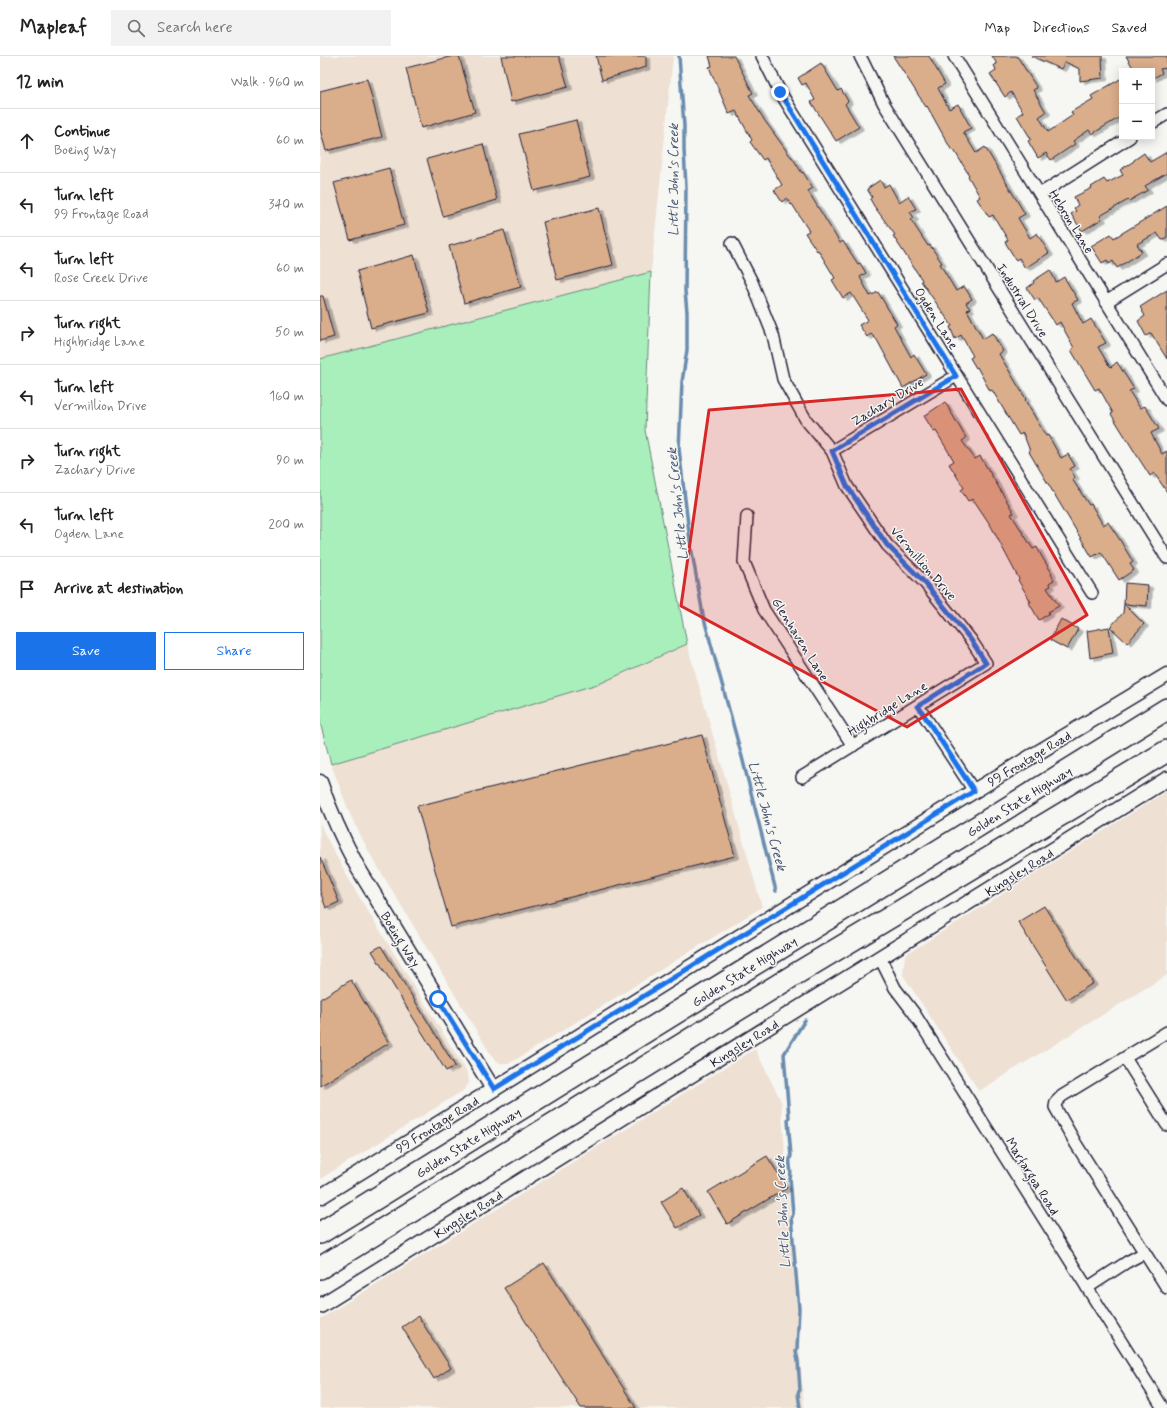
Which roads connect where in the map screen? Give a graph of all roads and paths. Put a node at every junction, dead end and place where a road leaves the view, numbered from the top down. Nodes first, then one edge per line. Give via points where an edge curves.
1 (762, 56) edge
2 (860, 56) edge
3 (954, 56) edge
4 (1167, 114) edge
5 (1155, 121) edge
6 (1125, 140) edge
7 (1040, 194) junction
8 (732, 242) dead end
9 (1167, 264) edge
10 (1106, 302) junction
11 (956, 376) junction
12 (1167, 400) edge
13 (832, 451) junction
14 (747, 516) dead end
15 (1167, 558) edge
16 (1092, 593) dead end
17 (986, 663) joint
18 (1167, 675) edge
19 (918, 706) junction
20 (1167, 709) edge
21 (853, 746) junction
22 (1167, 752) edge
23 (802, 777) dead end
24 (1167, 779) edge
25 (320, 782) edge
26 (974, 791) junction
27 (880, 958) junction
28 (1167, 1032) edge
29 (1125, 1058) junction
30 (494, 1089) junction
31 (1167, 1125) edge
32 (320, 1196) edge
33 (320, 1233) edge
34 (1144, 1252) junction
35 (320, 1268) edge
36 (1087, 1288) junction
37 (1167, 1288) edge
38 (320, 1306) edge
39 (1163, 1408) edge

1 - 11 street, Ogden Lane via 780,92
2 - 15 street, Industrial Drive via 884,104
3 - 7 street, Hebron Lane
4 - 5 street
6 - 7 street
7 - 10 street, Hebron Lane
8 - 13 street, Vermillion Drive via 752,282 773,335 783,379 806,420
9 - 10 street
10 - 12 street, Hebron Lane
11 - 13 street, Zachary Drive
11 - 16 street, Ogden Lane
13 - 17 street, Vermillion Drive via 847,486 887,545 925,583 971,640
14 - 21 street, Glenhaven Lane via 744,562 764,610
17 - 19 street, Highbridge Lane
18 - 26 street, 99 Frontage Road
19 - 21 street, Highbridge Lane
19 - 26 street
20 - 33 highway, Golden State Highway
21 - 23 street, Highbridge Lane
22 - 35 highway via 793,977
24 - 27 street, Kingsley Road
25 - 30 street, Boeing Way via 339,832 358,868
26 - 30 street, 99 Frontage Road
27 - 36 street, Marfargoa Road via 895,988 914,1013
27 - 38 street, Kingsley Road
28 - 29 street
29 - 31 street
29 - 34 street via 1062,1096 1055,1107
30 - 32 street, 99 Frontage Road
34 - 36 street
34 - 37 street
36 - 39 street, Marfargoa Road

